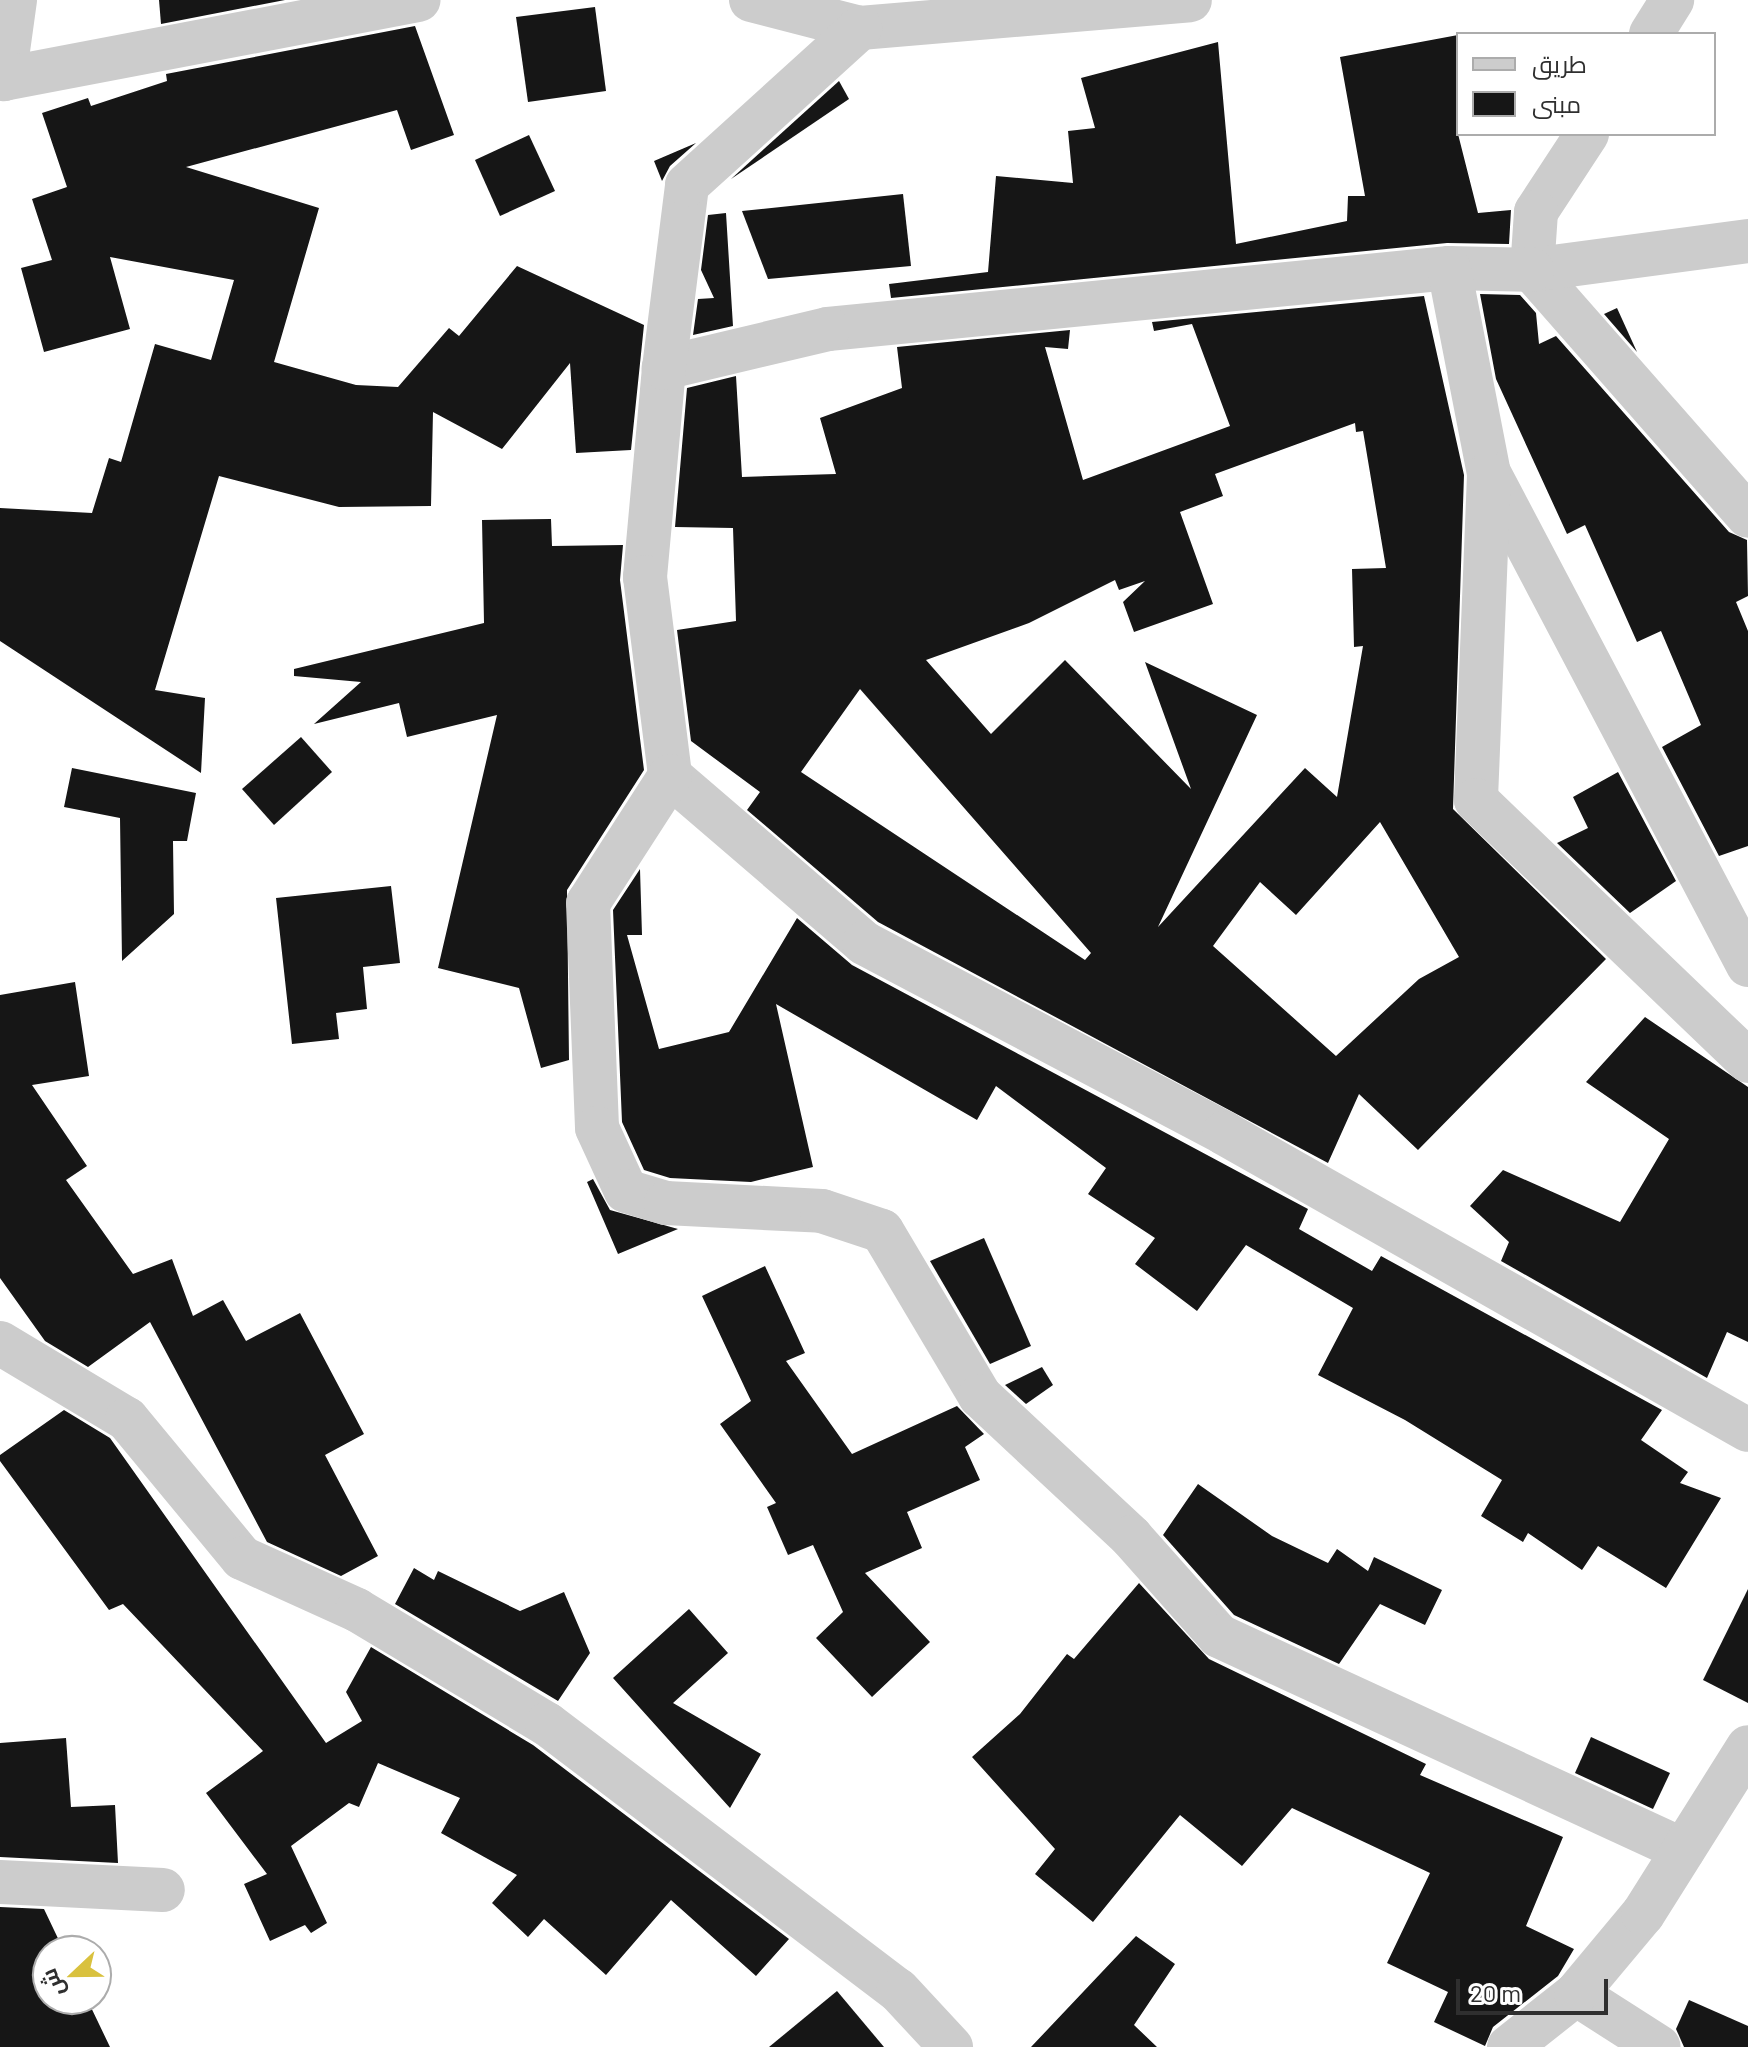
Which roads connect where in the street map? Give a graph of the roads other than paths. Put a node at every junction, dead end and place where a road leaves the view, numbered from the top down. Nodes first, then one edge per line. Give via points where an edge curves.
1 (15, 0) edge
2 (419, 0) edge
3 (751, 0) edge
4 (1190, 0) edge
5 (1672, 0) edge
6 (860, 28) junction
7 (1652, 32) edge
8 (2, 88) edge
9 (1586, 136) edge
10 (1748, 241) edge
11 (1449, 268) junction
12 (1532, 270) junction
13 (664, 368) junction
14 (1489, 473) junction
15 (1748, 516) edge
16 (670, 776) junction
17 (1748, 965) edge
18 (1748, 1061) edge
19 (0, 1343) edge
20 (1748, 1430) edge
21 (1748, 1747) edge
22 (1683, 1850) junction
23 (0, 1882) edge
24 (163, 1890) dead end
25 (1576, 1994) junction
26 (951, 2047) edge
27 (1509, 2047) edge
28 (1659, 2047) edge

1 - 8 street
2 - 8 street
3 - 6 street
4 - 6 street
5 - 7 street
6 - 13 street via 687,185
9 - 12 street via 1536,212
10 - 12 street
11 - 12 street
11 - 13 street via 828,329
11 - 14 street
12 - 15 street
13 - 16 street via 645,577
14 - 17 street
14 - 18 street via 1476,800
16 - 20 street via 864,943 1224,1133
16 - 22 street via 588,903 597,1128 626,1191 666,1203 822,1211 882,1231 980,1396 1131,1537 1219,1636
19 - 26 street via 127,1419 242,1558 357,1610 547,1724 898,1990
21 - 22 street
22 - 25 street via 1643,1914
23 - 24 street
25 - 27 street
25 - 28 street

